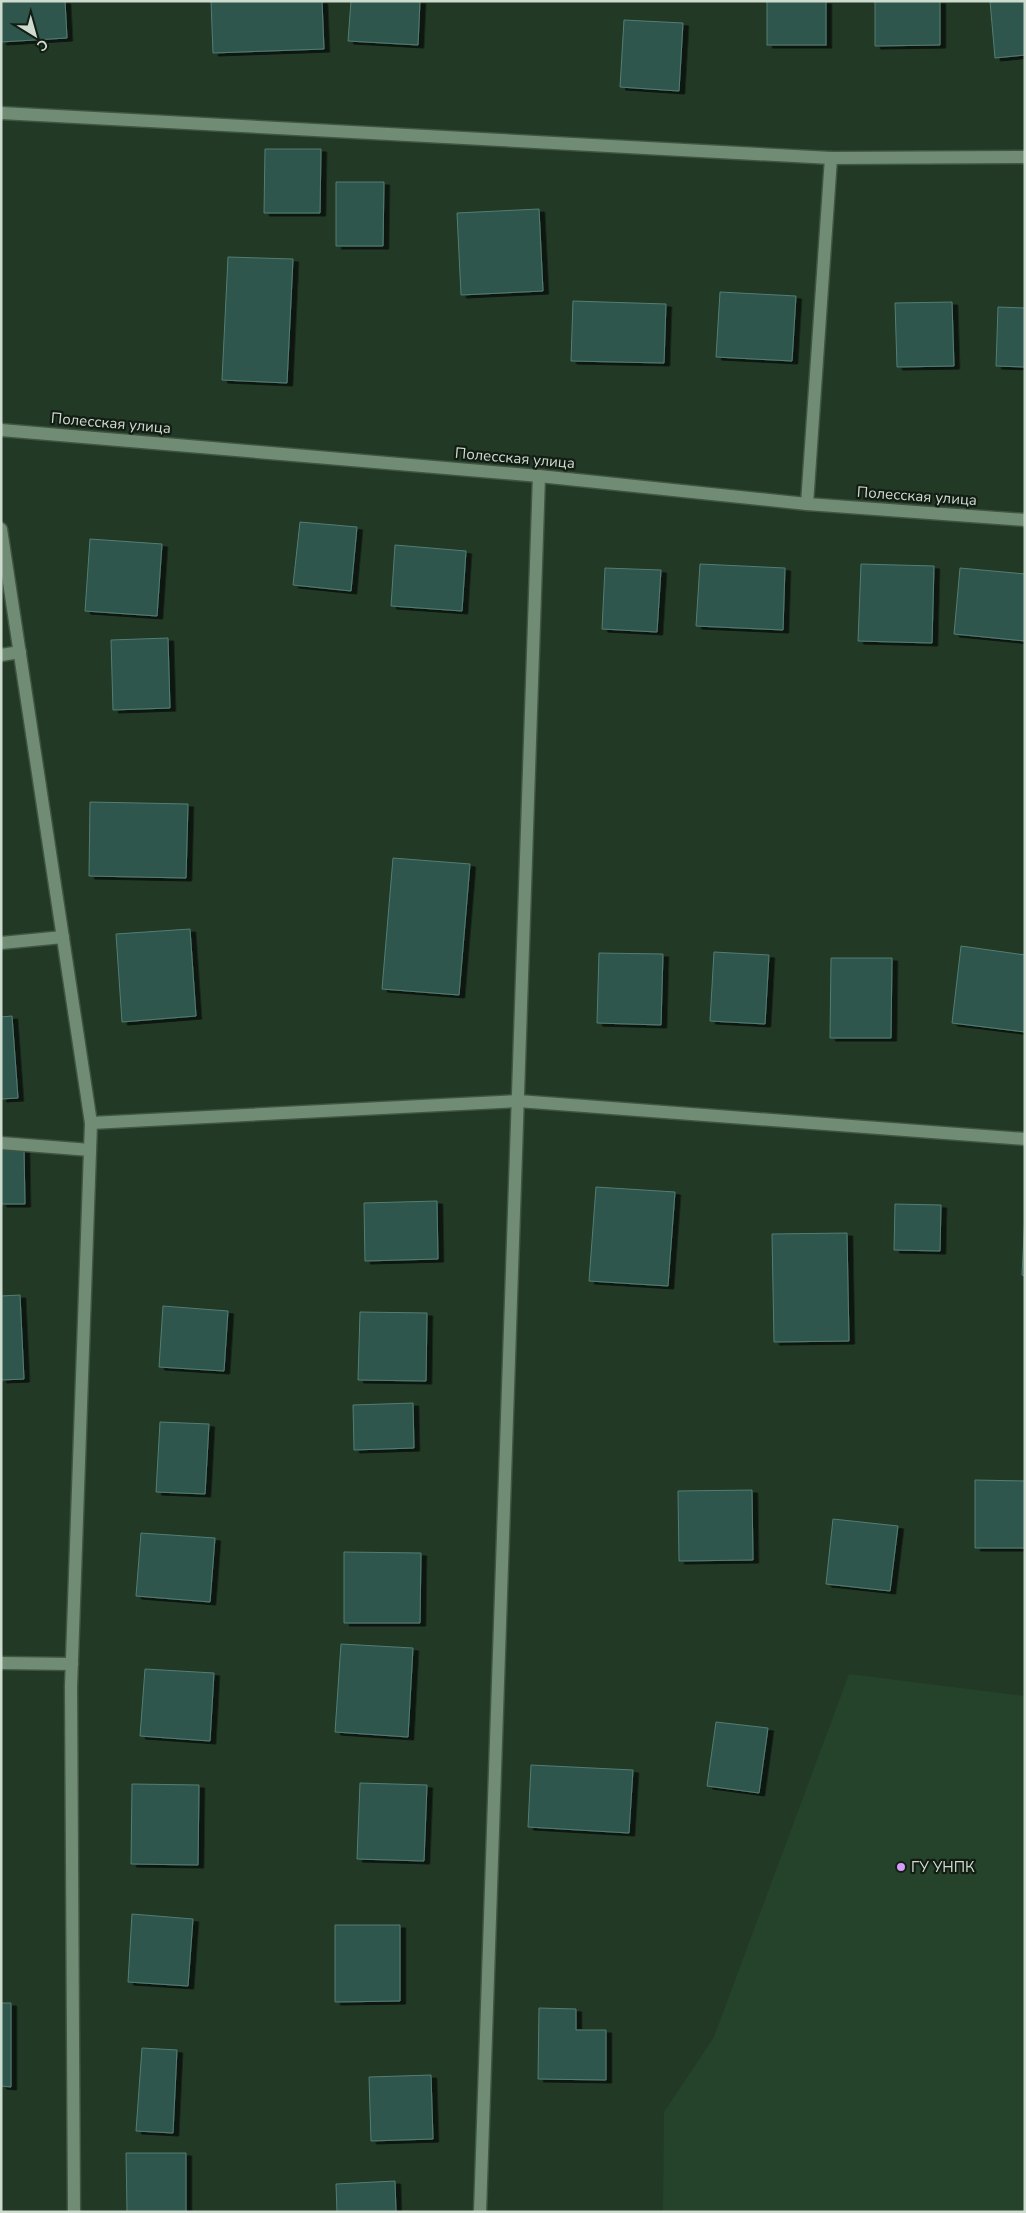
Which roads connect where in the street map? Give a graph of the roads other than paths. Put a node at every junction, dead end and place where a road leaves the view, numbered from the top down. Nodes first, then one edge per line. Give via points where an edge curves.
1 (1, 113) edge
2 (1025, 157) edge
3 (831, 158) junction
4 (1, 430) edge
5 (539, 476) junction
6 (807, 504) junction
7 (1025, 520) edge
8 (1, 529) edge
9 (20, 652) junction
10 (1, 655) edge
11 (63, 937) junction
12 (1, 943) edge
13 (518, 1101) junction
14 (91, 1123) junction
15 (1025, 1139) edge
16 (1, 1143) edge
17 (90, 1150) junction
18 (1, 1663) edge
19 (72, 1664) junction
20 (74, 2212) edge
21 (480, 2212) edge

1 - 3 street
2 - 3 street
3 - 6 street
4 - 5 street, Полесская улица
5 - 6 street, Полесская улица
5 - 13 street
6 - 7 street, Полесская улица
8 - 9 street
9 - 10 street
9 - 11 street
11 - 12 street
11 - 14 street
13 - 14 street
13 - 15 street
13 - 21 street
14 - 17 street
16 - 17 street
17 - 19 street
18 - 19 street
19 - 20 street

